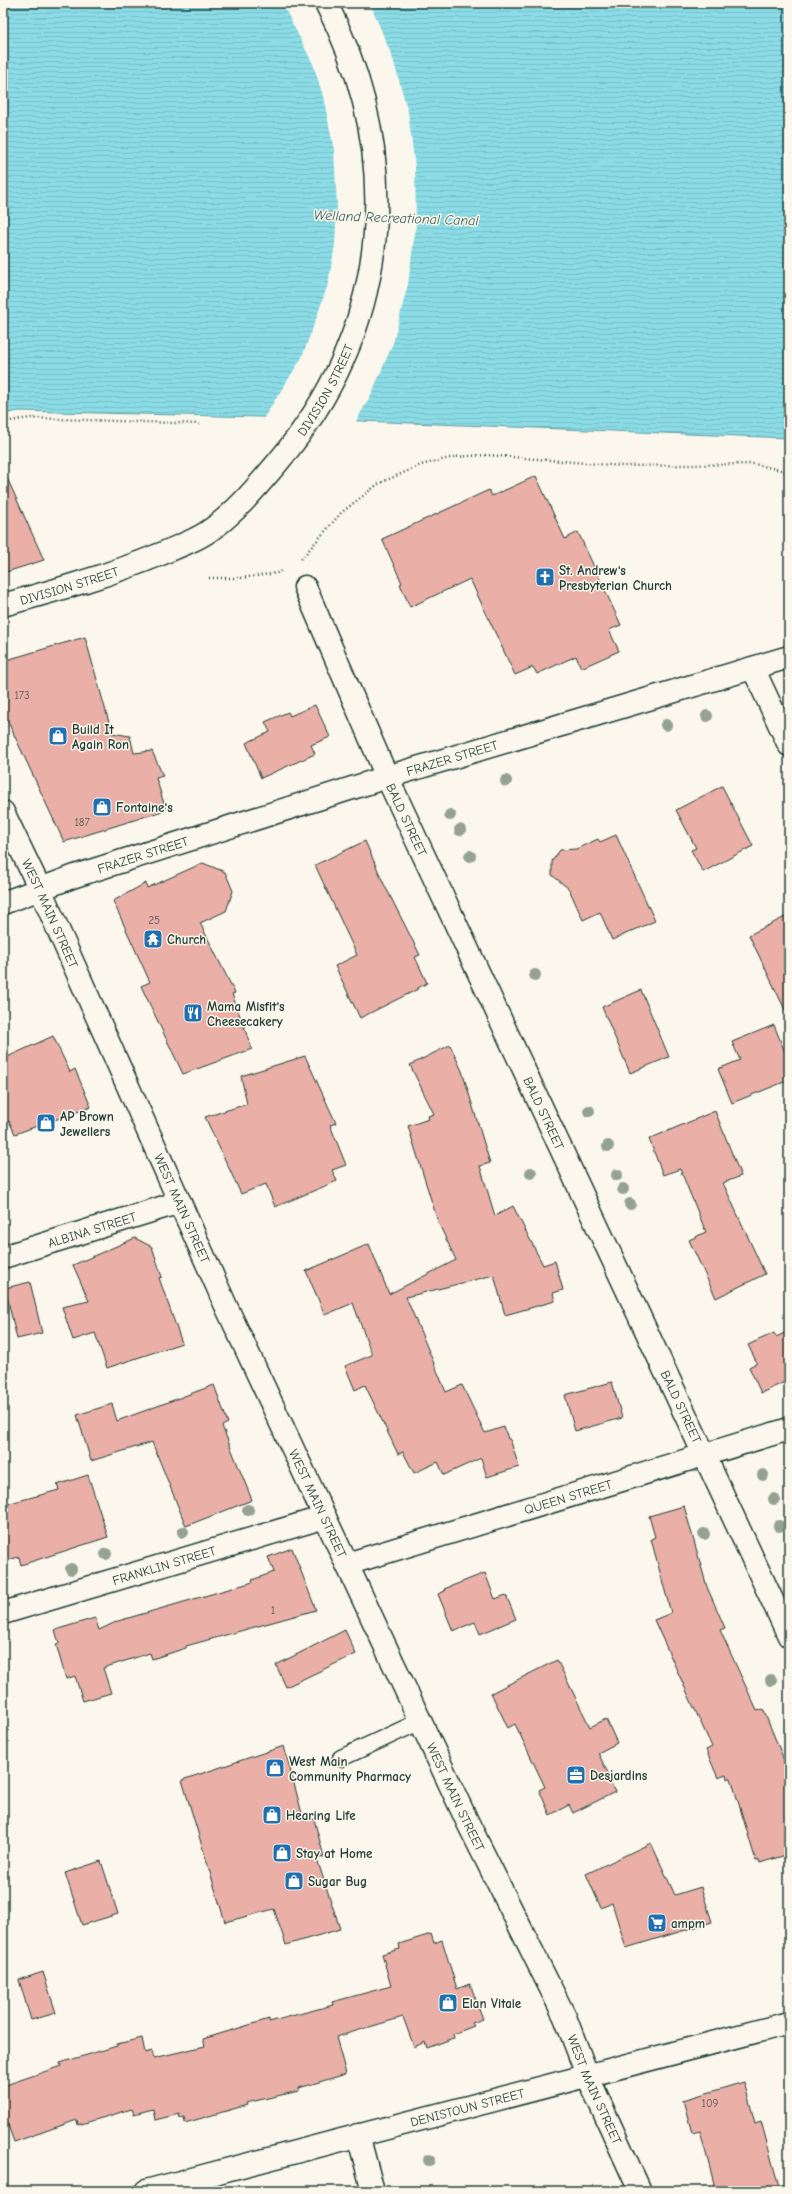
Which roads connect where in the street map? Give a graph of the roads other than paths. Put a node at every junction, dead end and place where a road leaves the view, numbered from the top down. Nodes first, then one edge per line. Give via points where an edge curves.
1 (326, 3) edge
2 (305, 587) dead end
3 (3, 605) edge
4 (789, 657) edge
5 (753, 668) junction
6 (789, 745) edge
7 (387, 777) junction
8 (3, 812) edge
9 (40, 889) junction
10 (3, 903) edge
11 (180, 1202) junction
12 (3, 1257) edge
13 (789, 1429) edge
14 (704, 1455) junction
15 (325, 1517) junction
16 (347, 1564) junction
17 (3, 1613) edge
18 (789, 1636) edge
19 (421, 1721) junction
20 (340, 1758) dead end
21 (789, 2023) edge
22 (588, 2076) junction
23 (358, 2135) junction
24 (146, 2191) edge
25 (373, 2191) edge
26 (640, 2191) edge

1 - 3 street, DIVISION STREET via 353,63 370,126 377,187 374,251 359,317 335,378 301,435 258,486 218,525 190,542 119,570
2 - 7 street, BALD STREET
4 - 5 street, FRAZER STREET
5 - 6 street
5 - 7 street, FRAZER STREET
7 - 9 street, FRAZER STREET
7 - 14 street, BALD STREET
8 - 9 street, WEST MAIN STREET
9 - 10 street, FRAZER STREET
9 - 11 street, WEST MAIN STREET
11 - 12 street, ALBINA STREET
11 - 15 street, WEST MAIN STREET
13 - 14 street, QUEEN STREET
14 - 16 street, QUEEN STREET
14 - 18 street, BALD STREET
15 - 16 street, WEST MAIN STREET
15 - 17 street, FRANKLIN STREET
16 - 19 street, WEST MAIN STREET
19 - 20 lane
19 - 22 street, WEST MAIN STREET via 468,1823 565,2017
21 - 22 street, DENISTOUN STREET
22 - 23 street, DENISTOUN STREET
22 - 26 street, WEST MAIN STREET
23 - 24 street, DENISTOUN STREET
23 - 25 street

